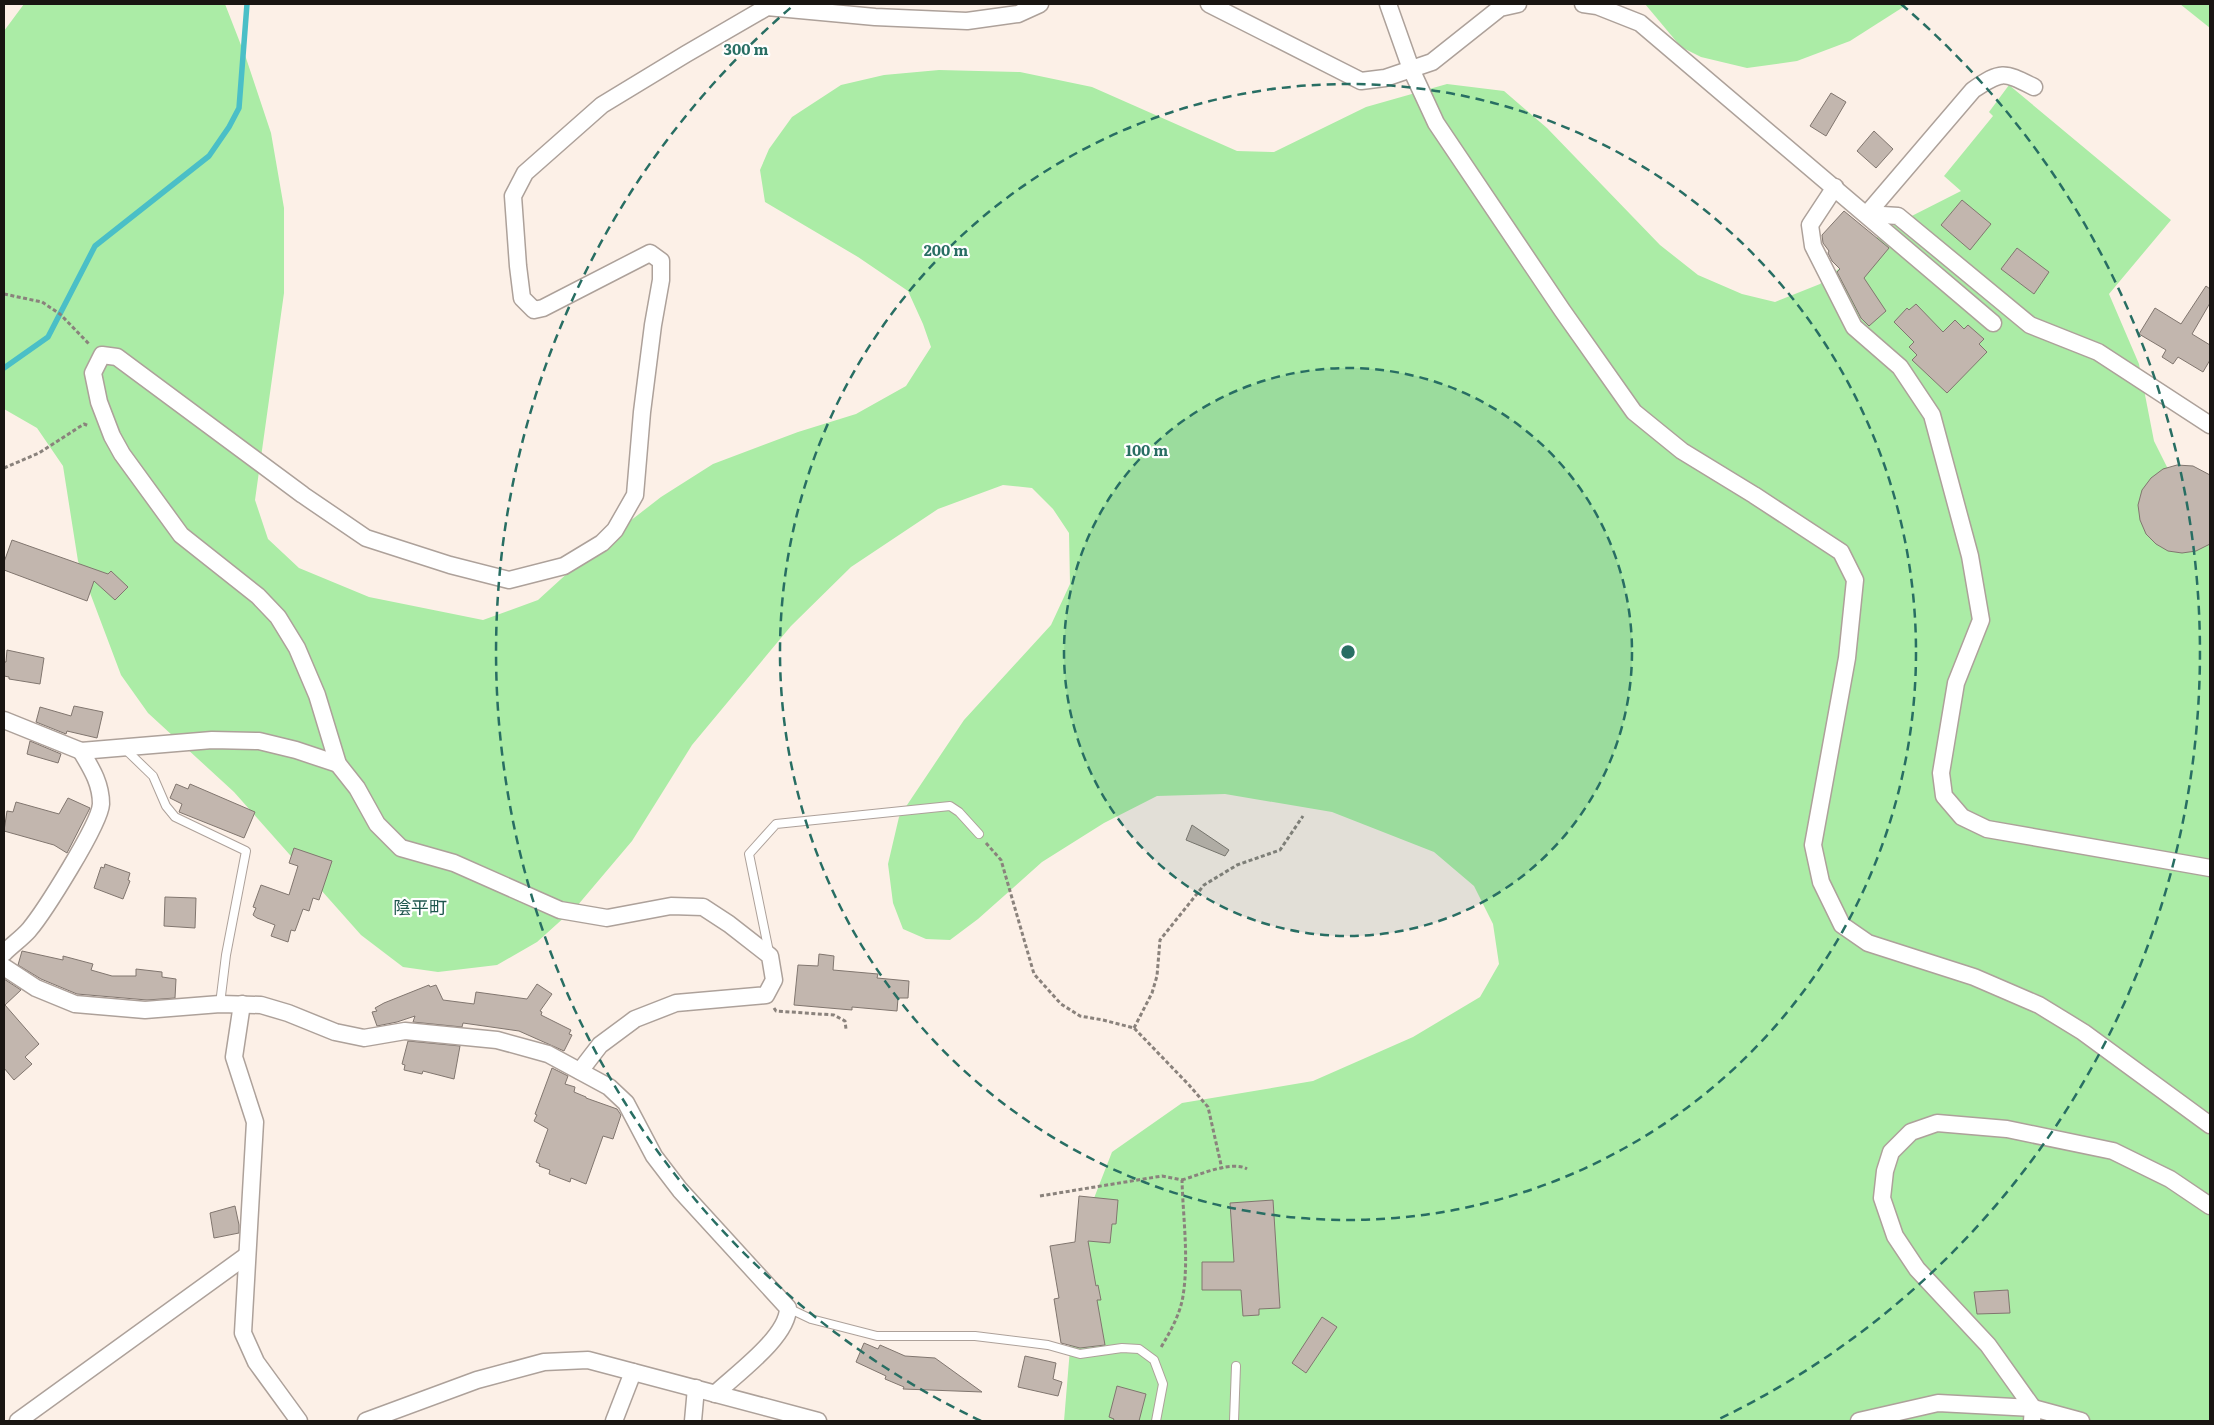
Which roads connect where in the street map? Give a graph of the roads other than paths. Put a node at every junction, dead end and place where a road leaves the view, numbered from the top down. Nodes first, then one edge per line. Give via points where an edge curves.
1 (1040, 4) edge
2 (1209, 4) edge
3 (1388, 4) edge
4 (1518, 4) edge
5 (1583, 4) edge
6 (810, 8) edge
7 (1411, 68) junction
8 (2034, 87) dead end
9 (1835, 187) junction
10 (1867, 214) junction
11 (1993, 323) dead end
12 (2210, 425) edge
13 (4, 720) edge
14 (122, 747) junction
15 (81, 751) junction
16 (338, 764) junction
17 (978, 834) road end
18 (2210, 868) edge
19 (4, 953) edge
20 (770, 956) junction
21 (4, 967) edge
22 (220, 1004) junction
23 (242, 1004) junction
24 (580, 1071) junction
25 (2210, 1125) edge
26 (2210, 1206) edge
27 (246, 1256) junction
28 (788, 1308) junction
29 (1236, 1366) dead end
30 (633, 1372) junction
31 (696, 1388) junction
32 (715, 1394) junction
33 (2033, 1414) edge
34 (18, 1421) edge
35 (299, 1421) edge
36 (366, 1421) edge
37 (614, 1421) edge
38 (693, 1421) edge
39 (818, 1421) edge
40 (1156, 1421) edge
41 (1234, 1421) edge
42 (1859, 1421) edge
43 (2081, 1421) edge

1 - 6 street via 1018,14 967,21 875,17
2 - 7 street via 1361,81 1385,78
3 - 7 street
4 - 7 street via 1500,8 1432,62
5 - 9 street via 1597,6 1640,23
6 - 16 street via 767,7 602,105 525,173 513,196 522,298 534,310 650,253 661,262 635,495 615,530 602,543 564,566 509,580 450,566 366,538 117,357 102,356 93,373 99,402 122,454 181,534 258,596 278,617 297,648 317,695
7 - 25 street via 1436,123 1634,412 1682,451 1841,552 1855,580 1847,658 1813,845 1820,882 1842,925 1868,943 1974,977 2039,1004 2083,1032
8 - 10 street via 2008,74 1990,78 1973,90
9 - 10 street
9 - 18 street via 1810,225 1813,246 1854,327 1900,367 1932,415 1970,556 1981,620 1956,683 1941,773 1944,796 1962,817 1987,829
10 - 11 street
10 - 12 street via 1898,216 2030,325 2098,352
13 - 15 street
14 - 15 street
14 - 16 street via 212,740 259,741
14 - 22 lane via 153,776 166,806 175,817 246,851
15 - 19 street via 98,780 101,805 94,824 51,900 28,930
16 - 20 street via 357,788 377,824 401,848 454,863 560,910 607,918 671,906 702,907
17 - 20 lane via 950,806 776,824 749,854
20 - 24 street via 774,980 766,995 676,1003 636,1019 600,1045
21 - 22 street via 36,988 75,1004 145,1010
22 - 23 street
23 - 24 street via 261,1005 335,1032 364,1038 405,1031 497,1040 548,1054
23 - 27 street via 234,1057 256,1122
24 - 28 street via 609,1087 626,1103 654,1156 680,1190
26 - 33 street via 2170,1179 2113,1151 2007,1129 1937,1122 1911,1132 1891,1152 1882,1198 1895,1236 1917,1270 1988,1345
27 - 34 street
27 - 35 street via 243,1333 256,1362
28 - 32 street via 788,1316 773,1340
28 - 40 lane via 811,1318 877,1336 975,1336 1048,1345 1080,1354 1139,1349 1154,1360 1163,1384
29 - 41 lane
30 - 31 street
30 - 36 street via 588,1360 544,1362 477,1380
30 - 37 street
31 - 32 street
31 - 38 street
32 - 39 street
33 - 42 street via 1938,1403
33 - 43 street

